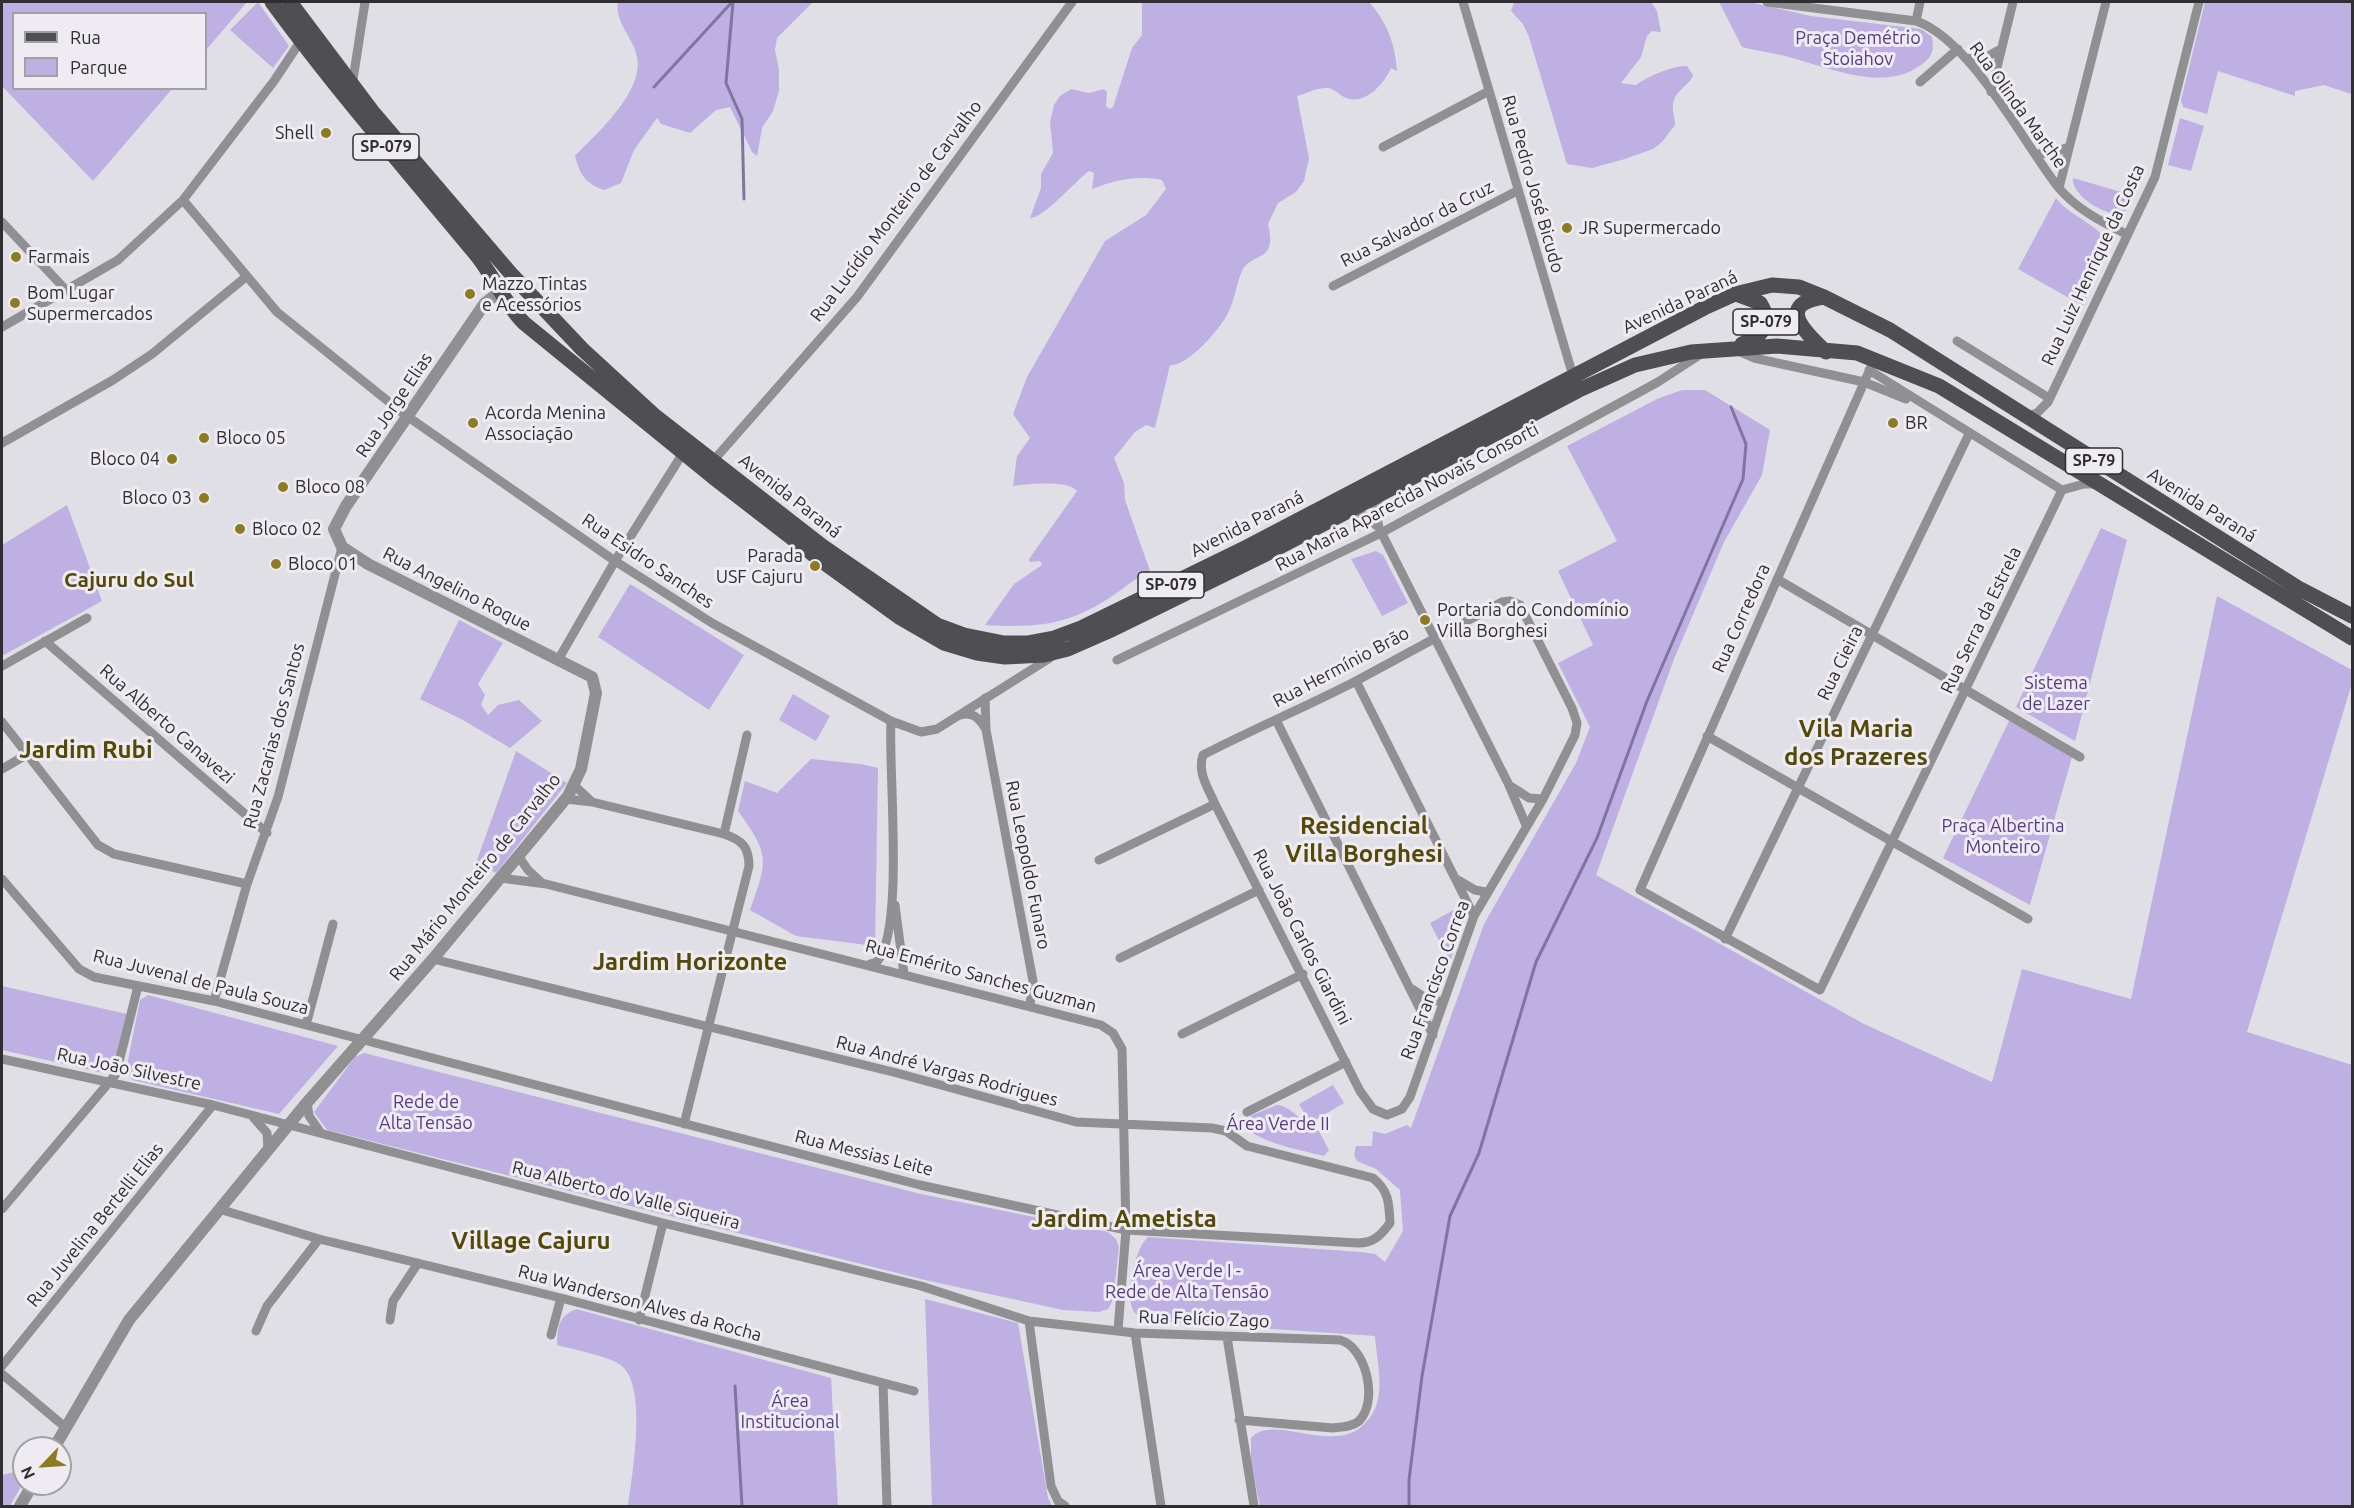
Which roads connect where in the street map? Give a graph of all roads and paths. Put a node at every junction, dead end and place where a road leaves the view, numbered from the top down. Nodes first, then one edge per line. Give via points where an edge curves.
1 (272, 2) edge
2 (290, 2) edge
3 (365, 2) edge
4 (1072, 2) edge
5 (1463, 2) edge
6 (1767, 2) edge
7 (1920, 2) edge
8 (2013, 2) edge
9 (2106, 2) edge
10 (2199, 2) edge
11 (1827, 6) edge
12 (1916, 21) junction
13 (310, 28) junction
14 (301, 41) junction
15 (1958, 49) junction
16 (2001, 50) junction
17 (1965, 58) junction
18 (1920, 82) dead end
19 (352, 86) junction
20 (1489, 91) junction
21 (1991, 92) junction
22 (1383, 147) dead end
23 (2069, 147) junction
24 (2037, 154) junction
25 (2059, 188) junction
26 (1517, 190) junction
27 (183, 200) junction
28 (2, 222) edge
29 (2126, 234) junction
30 (247, 276) junction
31 (1333, 286) dead end
32 (64, 289) junction
33 (501, 291) junction
34 (1735, 294) junction
35 (1824, 297) junction
36 (2, 327) edge
37 (1890, 330) joint
38 (1957, 341) dead end
39 (1731, 348) junction
40 (582, 349) junction
41 (1706, 351) junction
42 (1826, 352) junction
43 (1872, 365) junction
44 (1572, 376) junction
45 (1864, 382) junction
46 (2048, 400) junction
47 (1925, 406) junction
48 (2023, 415) junction
49 (409, 416) junction
50 (1969, 434) junction
51 (2052, 435) junction
52 (2, 443) edge
53 (683, 453) junction
54 (713, 461) junction
55 (2103, 486) junction
56 (2062, 490) junction
57 (1383, 492) junction
58 (1344, 512) junction
59 (1380, 530) junction
60 (342, 548) junction
61 (615, 561) junction
62 (1777, 579) junction
63 (2350, 614) edge
64 (87, 618) dead end
65 (1872, 635) junction
66 (1435, 637) junction
67 (2352, 638) edge
68 (45, 641) junction
69 (1068, 649) junction
70 (558, 660) junction
71 (1118, 660) dead end
72 (2, 666) edge
73 (1356, 681) junction
74 (1965, 690) junction
75 (985, 698) junction
76 (959, 715) junction
77 (1276, 720) junction
78 (891, 721) junction
79 (2, 722) edge
80 (1577, 723) joint
81 (986, 730) junction
82 (747, 735) dead end
83 (1707, 736) junction
84 (26, 755) junction
85 (2080, 757) dead end
86 (1200, 763) joint
87 (2, 769) edge
88 (1508, 783) junction
89 (575, 786) junction
90 (1798, 788) junction
91 (566, 799) junction
92 (1543, 799) junction
93 (592, 802) junction
94 (1215, 804) junction
95 (1526, 825) junction
96 (267, 833) junction
97 (724, 834) junction
98 (1892, 841) junction
99 (519, 857) junction
100 (1099, 860) dead end
101 (1454, 877) junction
102 (501, 878) junction
103 (2, 879) edge
104 (247, 884) junction
105 (546, 884) junction
106 (1259, 890) junction
107 (1486, 892) junction
108 (893, 893) junction
109 (1474, 916) junction
110 (2028, 919) dead end
111 (333, 924) dead end
112 (732, 930) junction
113 (1725, 939) junction
114 (1120, 957) dead end
115 (433, 959) junction
116 (870, 964) junction
117 (904, 974) junction
118 (1302, 974) junction
119 (138, 986) junction
120 (1408, 986) junction
121 (214, 1001) junction
122 (1443, 1002) junction
123 (1030, 1005) junction
124 (306, 1025) junction
125 (708, 1028) junction
126 (1182, 1034) dead end
127 (1433, 1035) junction
128 (361, 1041) junction
129 (2, 1059) edge
130 (1346, 1062) junction
131 (110, 1082) junction
132 (307, 1102) junction
133 (213, 1105) junction
134 (1247, 1112) dead end
135 (249, 1114) junction
136 (1387, 1115) joint
137 (684, 1124) junction
138 (1122, 1124) junction
139 (288, 1125) junction
140 (323, 1134) junction
141 (268, 1149) junction
142 (2, 1209) edge
143 (219, 1209) junction
144 (663, 1223) junction
145 (1126, 1230) junction
146 (319, 1239) junction
147 (1368, 1243) joint
148 (418, 1263) junction
149 (921, 1286) joint
150 (561, 1298) junction
151 (390, 1320) dead end
152 (639, 1320) junction
153 (1029, 1321) junction
154 (1118, 1330) junction
155 (256, 1331) dead end
156 (1135, 1333) junction
157 (551, 1335) dead end
158 (1227, 1337) junction
159 (2, 1366) edge
160 (2, 1374) edge
161 (882, 1383) junction
162 (914, 1391) dead end
163 (1239, 1420) junction
164 (65, 1427) junction
165 (60, 1436) edge
166 (887, 1506) edge
167 (1065, 1506) edge
168 (1161, 1506) edge
169 (1254, 1506) edge

1 - 14 main road, Avenida Paraná / SP-079
2 - 13 main road, Avenida Paraná / SP-079
3 - 19 street
4 - 54 street, Rua Lucídio Monteiro de Carvalho via 857,297
5 - 20 street, Rua Pedro José Bicudo
6 - 11 street, Rua Olinda Marthe
7 - 12 street
8 - 16 street
9 - 23 street
10 - 29 street, Rua Luiz Henrique da Costa via 2155,177
11 - 12 street, Rua Olinda Marthe
12 - 15 street, Rua Olinda Marthe
13 - 14 street
13 - 19 main road, Avenida Paraná / SP-079
14 - 27 street
14 - 33 main road, Avenida Paraná / SP-079 via 484,264
15 - 17 street, Rua Olinda Marthe
15 - 18 street
16 - 17 street via 1981,60
16 - 21 street
17 - 21 street, Rua Olinda Marthe
19 - 40 main road, Avenida Paraná / SP-079 via 512,275
20 - 22 street
20 - 26 street, Rua Pedro José Bicudo
21 - 24 street, Rua Olinda Marthe
23 - 24 street
23 - 25 street
24 - 25 street, Rua Olinda Marthe
25 - 29 street, Rua Olinda Marthe via 2078,206
26 - 31 street, Rua Salvador da Cruz
26 - 44 street, Rua Pedro José Bicudo
27 - 30 street, Rua Esidro Sanches
27 - 32 street via 118,260
28 - 32 street
29 - 46 street, Rua Luiz Henrique da Costa
30 - 49 street, Rua Esidro Sanches via 277,312
30 - 52 street via 152,354
32 - 36 street
33 - 40 main road via 518,295 558,333
33 - 49 street, Rua Jorge Elias via 484,303
33 - 53 main road, Avenida Paraná / SP-079 via 524,323
34 - 35 main road, Avenida Paraná / SP-079 via 1772,285 1799,287
34 - 39 main road, SP-079 via 1760,303 1766,326 1758,338
34 - 44 main road, Avenida Paraná / SP-079
35 - 37 main road, Avenida Paraná / SP-079
35 - 42 main road, SP-079 via 1804,303 1796,320
37 - 48 main road, Avenida Paraná / SP-79
38 - 46 street
39 - 41 main road, Avenida Paraná / SP-079
39 - 42 main road, Avenida Paraná / SP-079 via 1777,346
39 - 45 street, Avenida Paraná via 1754,358
40 - 54 main road, Avenida Paraná / SP-079 via 655,416
41 - 57 main road, Avenida Paraná / SP-079 via 1644,363 1588,386
41 - 59 street, Rua Maria Aparecida Novais Consorti via 1658,382
42 - 43 main road, Avenida Paraná / SP-079 via 1857,353
43 - 45 street, Rua Corredora
43 - 47 street, Avenida Paraná
43 - 55 main road, Avenida Paraná / SP-79 via 1939,386
44 - 54 main road, Avenida Paraná / SP-079 via 1147,596 1071,632 1027,643 984,640 926,619 822,546
45 - 47 street, Avenida Paraná
45 - 62 street, Rua Corredora
46 - 48 street via 2037,413
46 - 51 street via 2046,416
47 - 50 street, Avenida Paraná
48 - 51 main road, Avenida Paraná / SP-79
49 - 60 street, Rua Jorge Elias via 337,521 334,529
49 - 61 street, Rua Esidro Sanches
50 - 56 street, Avenida Paraná
50 - 65 street, Rua Cieira
51 - 63 main road, Avenida Paraná / SP-79 via 2300,589
53 - 61 street
53 - 69 main road, Avenida Paraná / SP-079 via 823,562 925,634 961,649 1005,657
55 - 56 street via 2084,484
55 - 67 main road, Avenida Paraná / SP-79
56 - 74 street, Rua Serra da Estrela
57 - 58 main road, Avenida Paraná / SP-079
57 - 59 street via 1375,508
58 - 59 street via 1363,515
58 - 69 main road, Avenida Paraná / SP-079 via 1185,595
59 - 66 street
59 - 71 street, Rua Maria Aparecida Novais Consorti
60 - 70 street, Rua Angelino Roque
60 - 96 street, Rua Zacarias dos Santos
61 - 70 street
61 - 78 street, Rua Esidro Sanches via 712,623
62 - 65 street
62 - 83 street, Rua Corredora
64 - 68 street
65 - 74 street
65 - 90 street, Rua Cieira
66 - 73 street, Rua Hermínio Brão
66 - 80 street, Rua Hermínio Brão via 1502,602 1520,605
66 - 88 street
68 - 72 street
68 - 96 street, Rua Alberto Canavezi
69 - 75 street, Rua Esidro Sanches
70 - 89 street, Rua Mário Monteiro de Carvalho via 592,677 596,684
73 - 77 street, Rua Hermínio Brão
73 - 101 street
74 - 85 street
74 - 98 street, Rua Serra da Estrela
75 - 76 street, Rua Esidro Sanches
75 - 81 street, Rua Leopoldo Funaro
76 - 78 street, Rua Esidro Sanches via 929,731 908,729
76 - 81 street via 977,717
77 - 86 street, Rua Hermínio Brão via 1203,755
77 - 120 street
78 - 108 street
79 - 84 street
80 - 92 street, Rua Francisco Correa via 1575,735
81 - 123 street, Rua Leopoldo Funaro via 1033,981
82 - 97 street
83 - 90 street
83 - 113 street, Rua Corredora via 1640,890
84 - 87 street
84 - 104 street via 98,845 114,854
86 - 94 street, Rua João Carlos Giardini
88 - 92 street via 1529,798
88 - 95 street
89 - 91 street, Rua Mário Monteiro de Carvalho
89 - 93 street
90 - 98 street
90 - 113 street, Rua Cieira
91 - 93 street
91 - 99 street, Rua Mário Monteiro de Carvalho
92 - 95 street, Rua Francisco Correa
93 - 97 street
94 - 100 street
94 - 106 street, Rua João Carlos Giardini
95 - 107 street, Rua Francisco Correa
96 - 104 street, Rua Zacarias dos Santos
97 - 112 street via 745,844 749,858
98 - 110 street
98 - 113 street, Rua Serra da Estrela via 1820,990
99 - 102 street, Rua Mário Monteiro de Carvalho
99 - 105 street, Rua Emérito Sanches Guzman via 531,874
101 - 107 street
101 - 109 street
102 - 105 street, Rua Emérito Sanches Guzman
102 - 115 street, Rua Mário Monteiro de Carvalho
103 - 119 street, Rua Juvenal de Paula Souza via 80,969 94,977
104 - 121 street, Rua Zacarias dos Santos
105 - 112 street, Rua Emérito Sanches Guzman
106 - 114 street
106 - 118 street, Rua João Carlos Giardini
107 - 109 street, Rua Francisco Correa
108 - 116 street via 886,946 877,962
108 - 117 street
109 - 122 street, Rua Francisco Correa
111 - 124 street
112 - 116 street, Rua Emérito Sanches Guzman
112 - 125 street
115 - 125 street, Rua André Vargas Rodrigues
115 - 128 street, Rua Mário Monteiro de Carvalho
116 - 117 street, Rua Emérito Sanches Guzman
117 - 123 street, Rua Emérito Sanches Guzman
118 - 126 street
118 - 130 street, Rua João Carlos Giardini
119 - 121 street, Rua Juvenal de Paula Souza
119 - 131 street via 116,1074
120 - 122 street via 1427,999
120 - 127 street
121 - 124 street, Rua Juvenal de Paula Souza
122 - 127 street, Rua Francisco Correa
123 - 138 street, Rua Emérito Sanches Guzman via 1101,1025 1118,1038 1122,1050
124 - 128 street, Rua Juvenal de Paula Souza
125 - 137 street
125 - 138 street, Rua André Vargas Rodrigues via 897,1073 1076,1122
127 - 136 street, Rua Francisco Correa via 1410,1097 1402,1109
128 - 132 street, Rua Mário Monteiro de Carvalho
128 - 137 street, Rua Messias Leite
129 - 131 street, Rua João Silvestre
130 - 134 street
130 - 136 street, Rua João Carlos Giardini via 1373,1109
131 - 133 street, Rua João Silvestre
131 - 142 street
132 - 139 street, Rua Mário Monteiro de Carvalho
132 - 140 street via 309,1116
133 - 135 street, Rua João Silvestre
133 - 159 street, Rua Juvelina Bertelli Elias
135 - 139 street, Rua João Silvestre
135 - 141 street via 264,1126
137 - 145 street, Rua Messias Leite via 920,1185
138 - 145 street, Rua Emérito Sanches Guzman
138 - 147 street, Rua André Vargas Rodrigues via 1226,1131 1247,1146 1373,1178 1389,1198 1390,1223
139 - 140 street, Rua Alberto do Valle Siqueira
139 - 141 street, Rua Mário Monteiro de Carvalho
140 - 144 street, Rua Alberto do Valle Siqueira
141 - 143 street, Rua Mário Monteiro de Carvalho
143 - 146 street, Rua Wanderson Alves da Rocha
143 - 164 street, Rua Mário Monteiro de Carvalho via 129,1320
144 - 149 street, Rua Alberto do Valle Siqueira
144 - 152 street
145 - 147 street, Rua Messias Leite
145 - 154 street, Rua Emérito Sanches Guzman
146 - 148 street, Rua Wanderson Alves da Rocha
146 - 155 street via 267,1306
148 - 150 street, Rua Wanderson Alves da Rocha
148 - 151 street via 393,1301
149 - 153 street, Rua Felício Zago
150 - 152 street, Rua Wanderson Alves da Rocha
150 - 157 street
152 - 161 street, Rua Wanderson Alves da Rocha
153 - 154 street, Rua Felício Zago
153 - 167 street via 1051,1486
154 - 156 street, Rua Felício Zago
156 - 158 street, Rua Felício Zago
156 - 168 street
158 - 163 street
158 - 163 street, Rua Felício Zago via 1347,1342 1366,1368 1365,1411 1359,1421 1347,1427
160 - 164 street
161 - 162 street, Rua Wanderson Alves da Rocha
161 - 166 street
163 - 169 street
164 - 165 street, Rua Mário Monteiro de Carvalho

